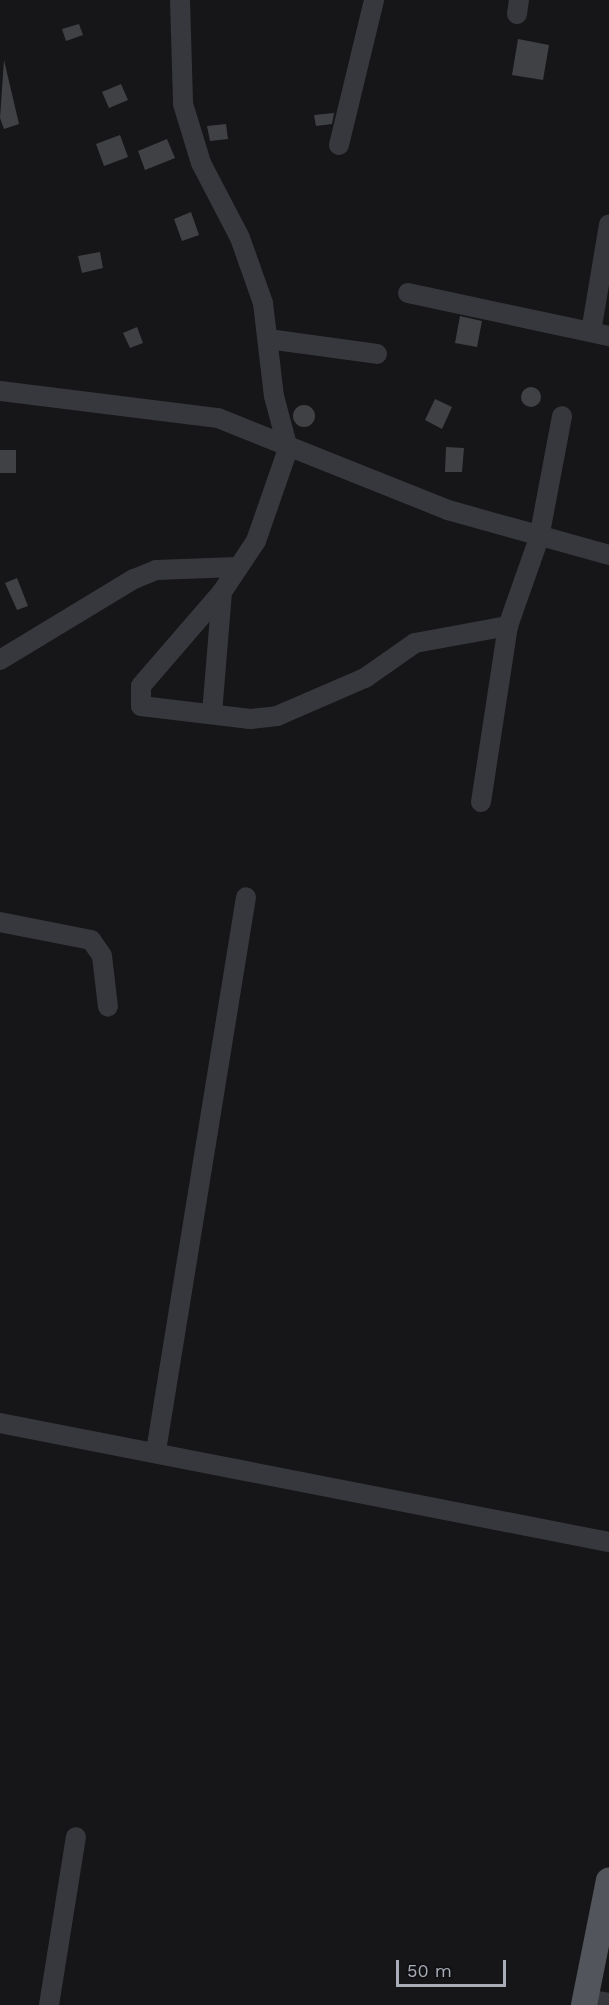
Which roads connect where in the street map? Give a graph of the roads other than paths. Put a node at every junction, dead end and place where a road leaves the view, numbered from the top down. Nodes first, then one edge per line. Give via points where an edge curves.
1 (180, 0) edge
2 (374, 0) edge
3 (339, 145) dead end
4 (609, 225) edge
5 (408, 293) dead end
6 (600, 334) edge
7 (268, 339) junction
8 (377, 354) dead end
9 (0, 391) edge
10 (561, 416) dead end
11 (288, 449) junction
12 (539, 538) junction
13 (609, 555) edge
14 (237, 567) junction
15 (222, 592) junction
16 (508, 626) junction
17 (0, 660) edge
18 (212, 713) junction
19 (481, 802) dead end
20 (246, 897) dead end
21 (0, 922) edge
22 (108, 1007) dead end
23 (0, 1423) edge
24 (156, 1451) junction
25 (609, 1542) edge
26 (76, 1837) dead end
27 (609, 1880) edge
28 (593, 2003) edge
29 (49, 2005) edge

1 - 7 street via 178,53 190,131 251,266
2 - 3 street
4 - 6 street
5 - 6 street
7 - 8 street
7 - 11 street via 274,396
9 - 11 street via 218,418
10 - 12 street
11 - 12 street
11 - 14 street via 256,541
12 - 13 street
12 - 16 street
14 - 15 street
14 - 17 street via 156,570 134,579
15 - 18 street via 213,643
15 - 18 street via 137,698 147,708
16 - 18 street via 415,643 365,678 302,709 250,719
16 - 19 street
20 - 24 street
21 - 22 street via 91,940 102,956
23 - 24 street
24 - 25 street
26 - 29 street
27 - 28 main road

